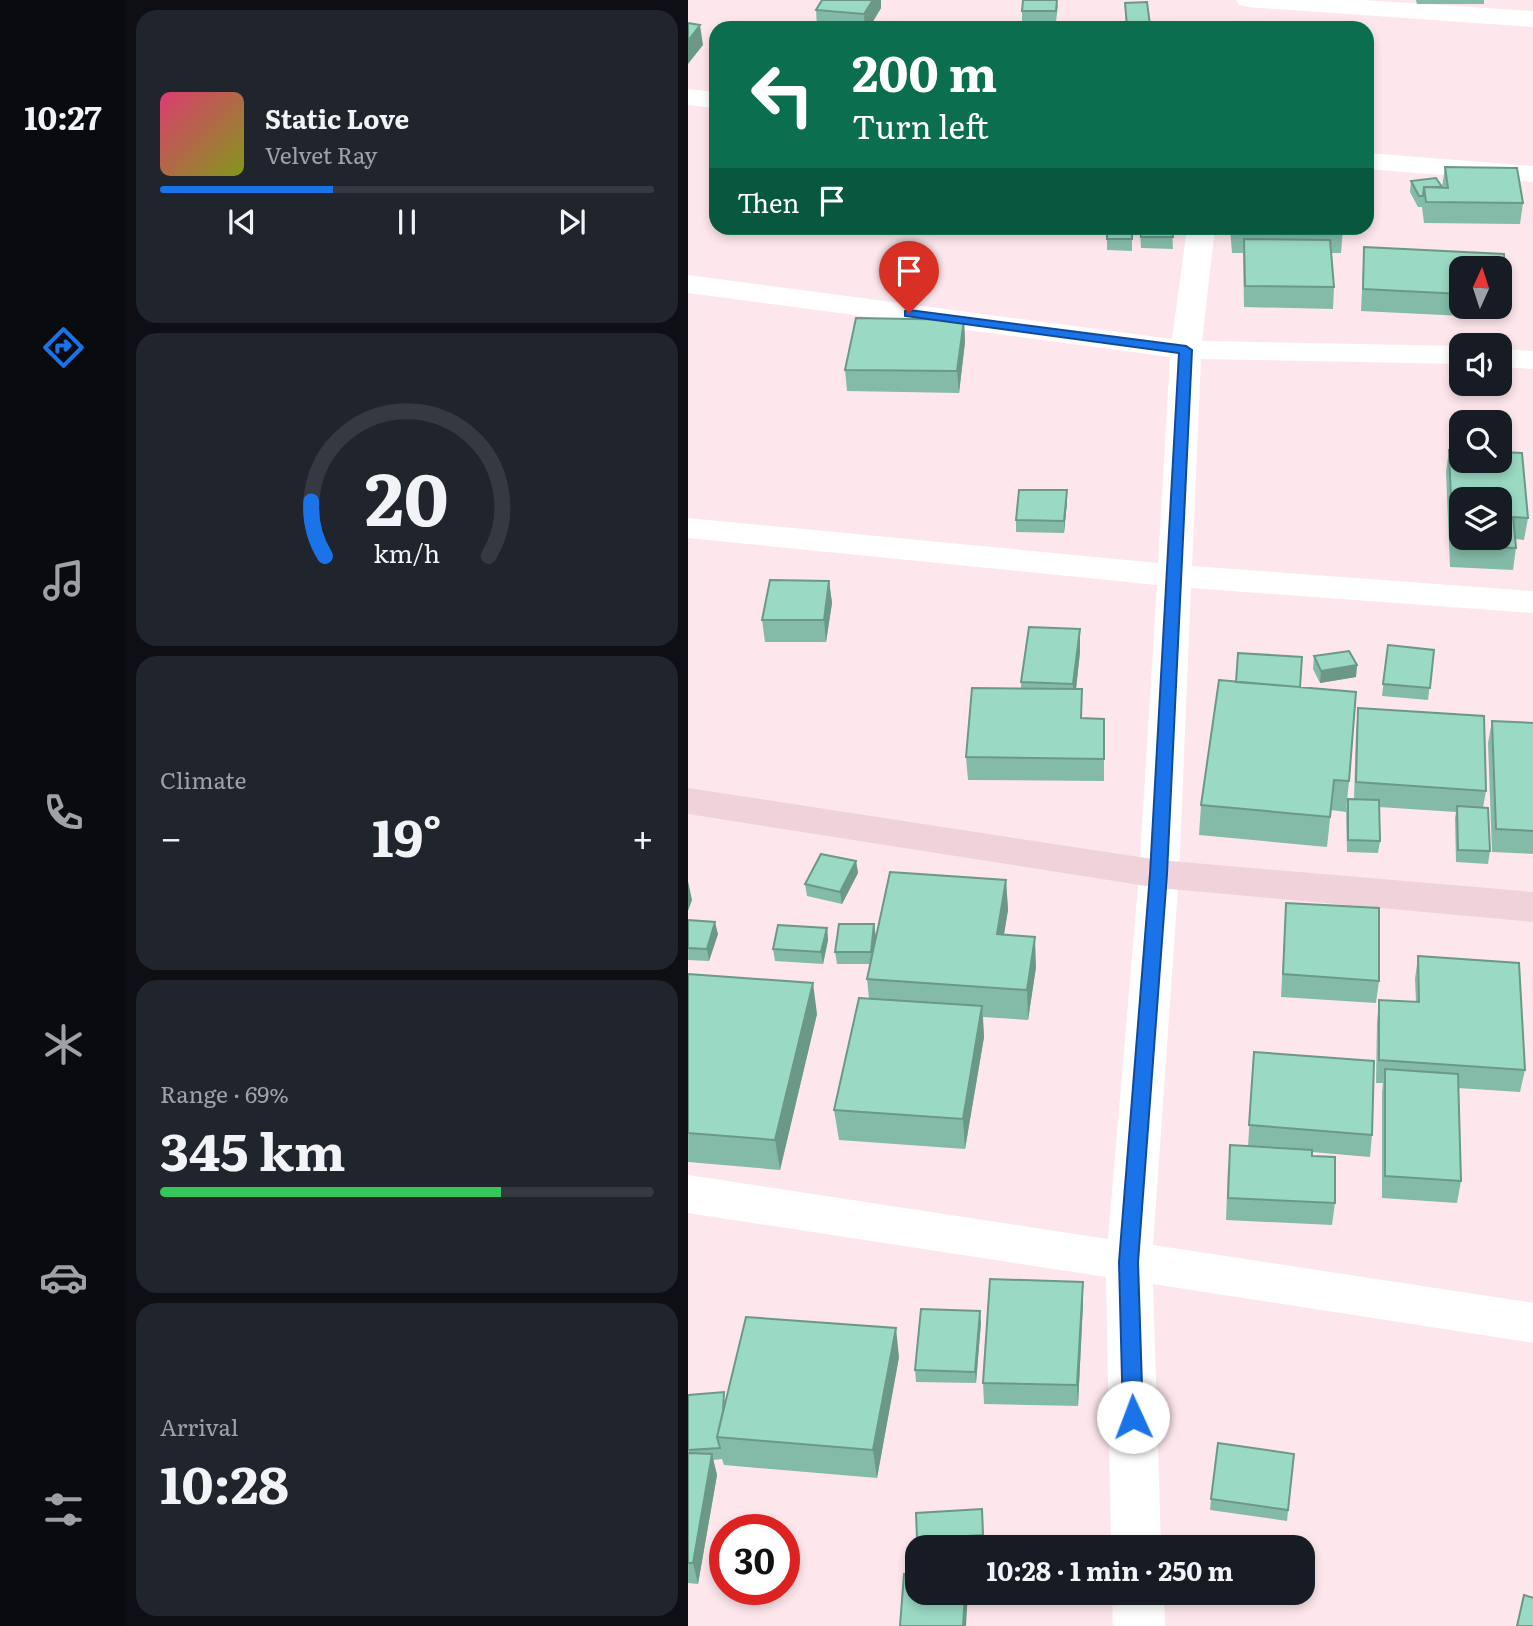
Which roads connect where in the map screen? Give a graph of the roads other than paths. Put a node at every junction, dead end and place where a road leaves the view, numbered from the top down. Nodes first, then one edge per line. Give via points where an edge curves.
1 (1239, 6) edge
2 (1533, 19) edge
3 (688, 97) edge
4 (709, 99) edge
5 (1374, 162) edge
6 (1533, 174) edge
7 (1200, 235) edge
8 (688, 284) edge
9 (1186, 350) junction
10 (1449, 355) edge
11 (1512, 359) edge
12 (1533, 360) edge
13 (688, 528) edge
14 (1176, 576) junction
15 (1533, 602) edge
16 (688, 801) edge
17 (1159, 874) junction
18 (1533, 907) edge
19 (688, 1194) edge
20 (1129, 1262) junction
21 (1533, 1323) edge
22 (1137, 1535) edge
23 (1138, 1605) edge
24 (1139, 1626) edge

1 - 2 street
3 - 4 street
5 - 6 street
7 - 9 street
8 - 9 street
9 - 10 street
9 - 14 street
11 - 12 street
13 - 14 street
14 - 15 street
14 - 17 street
16 - 17 street
17 - 18 street
17 - 20 street
19 - 20 street
20 - 21 street
20 - 22 street
23 - 24 street

